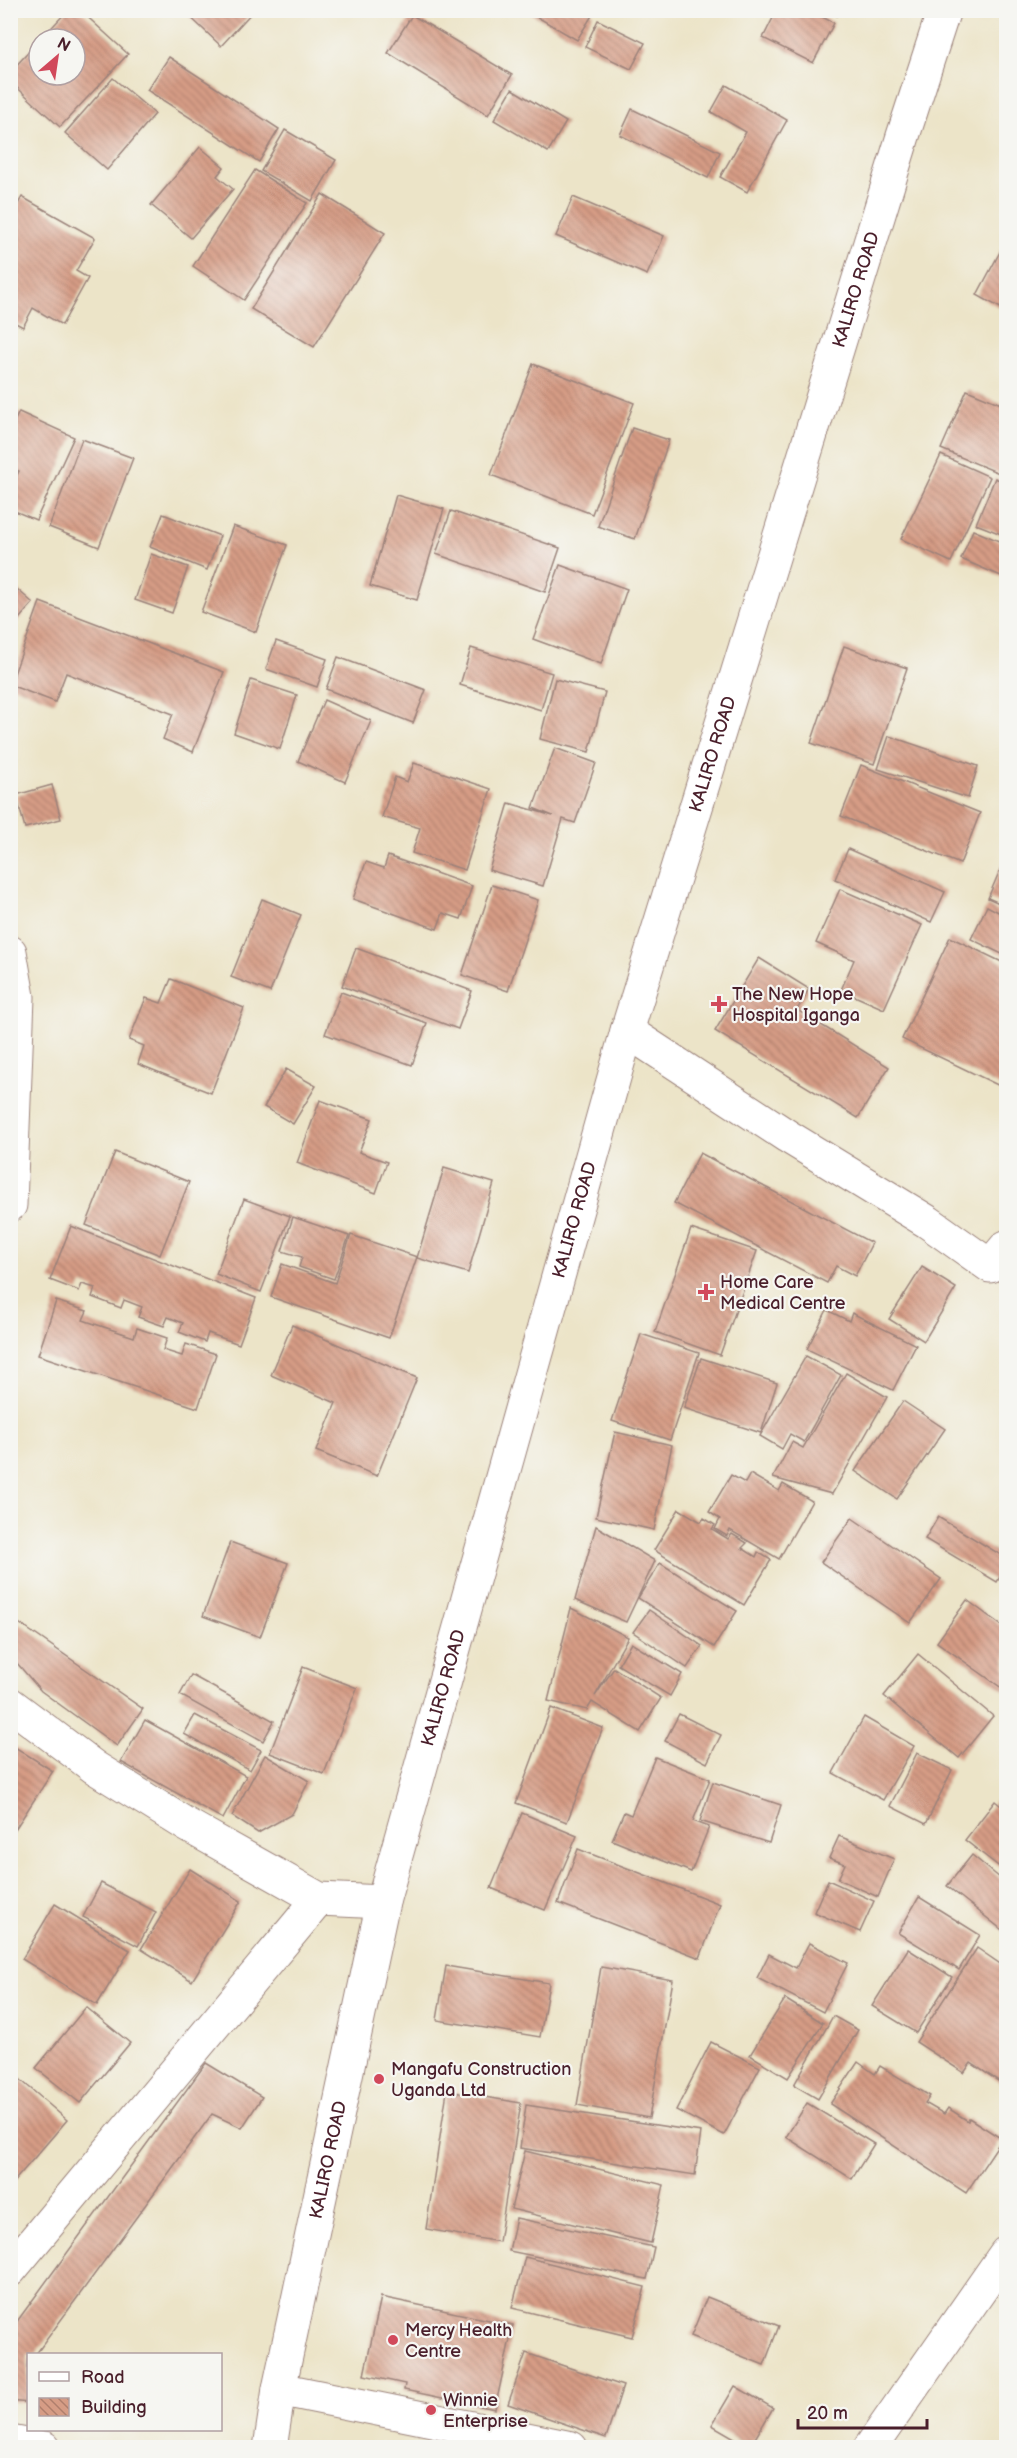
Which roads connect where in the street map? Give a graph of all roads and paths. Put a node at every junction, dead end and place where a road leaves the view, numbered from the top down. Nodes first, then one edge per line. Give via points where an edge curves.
1 (944, 10) edge
2 (10, 952) edge
3 (627, 1031) junction
4 (10, 1205) edge
5 (1001, 1263) edge
6 (10, 1704) edge
7 (319, 1899) junction
8 (383, 1902) junction
9 (1003, 2265) edge
10 (10, 2270) edge
11 (279, 2389) junction
12 (10, 2442) edge
13 (44, 2448) edge
14 (270, 2448) edge
15 (571, 2448) edge
16 (870, 2448) edge

1 - 3 main road, KALIRO ROAD
2 - 4 main road via 18,997
3 - 5 main road via 787,1136
3 - 8 main road, KALIRO ROAD
6 - 7 main road via 104,1773
7 - 8 main road
7 - 10 main road
8 - 11 main road, KALIRO ROAD
9 - 16 main road
11 - 14 main road, KALIRO ROAD
11 - 15 main road
12 - 13 main road

